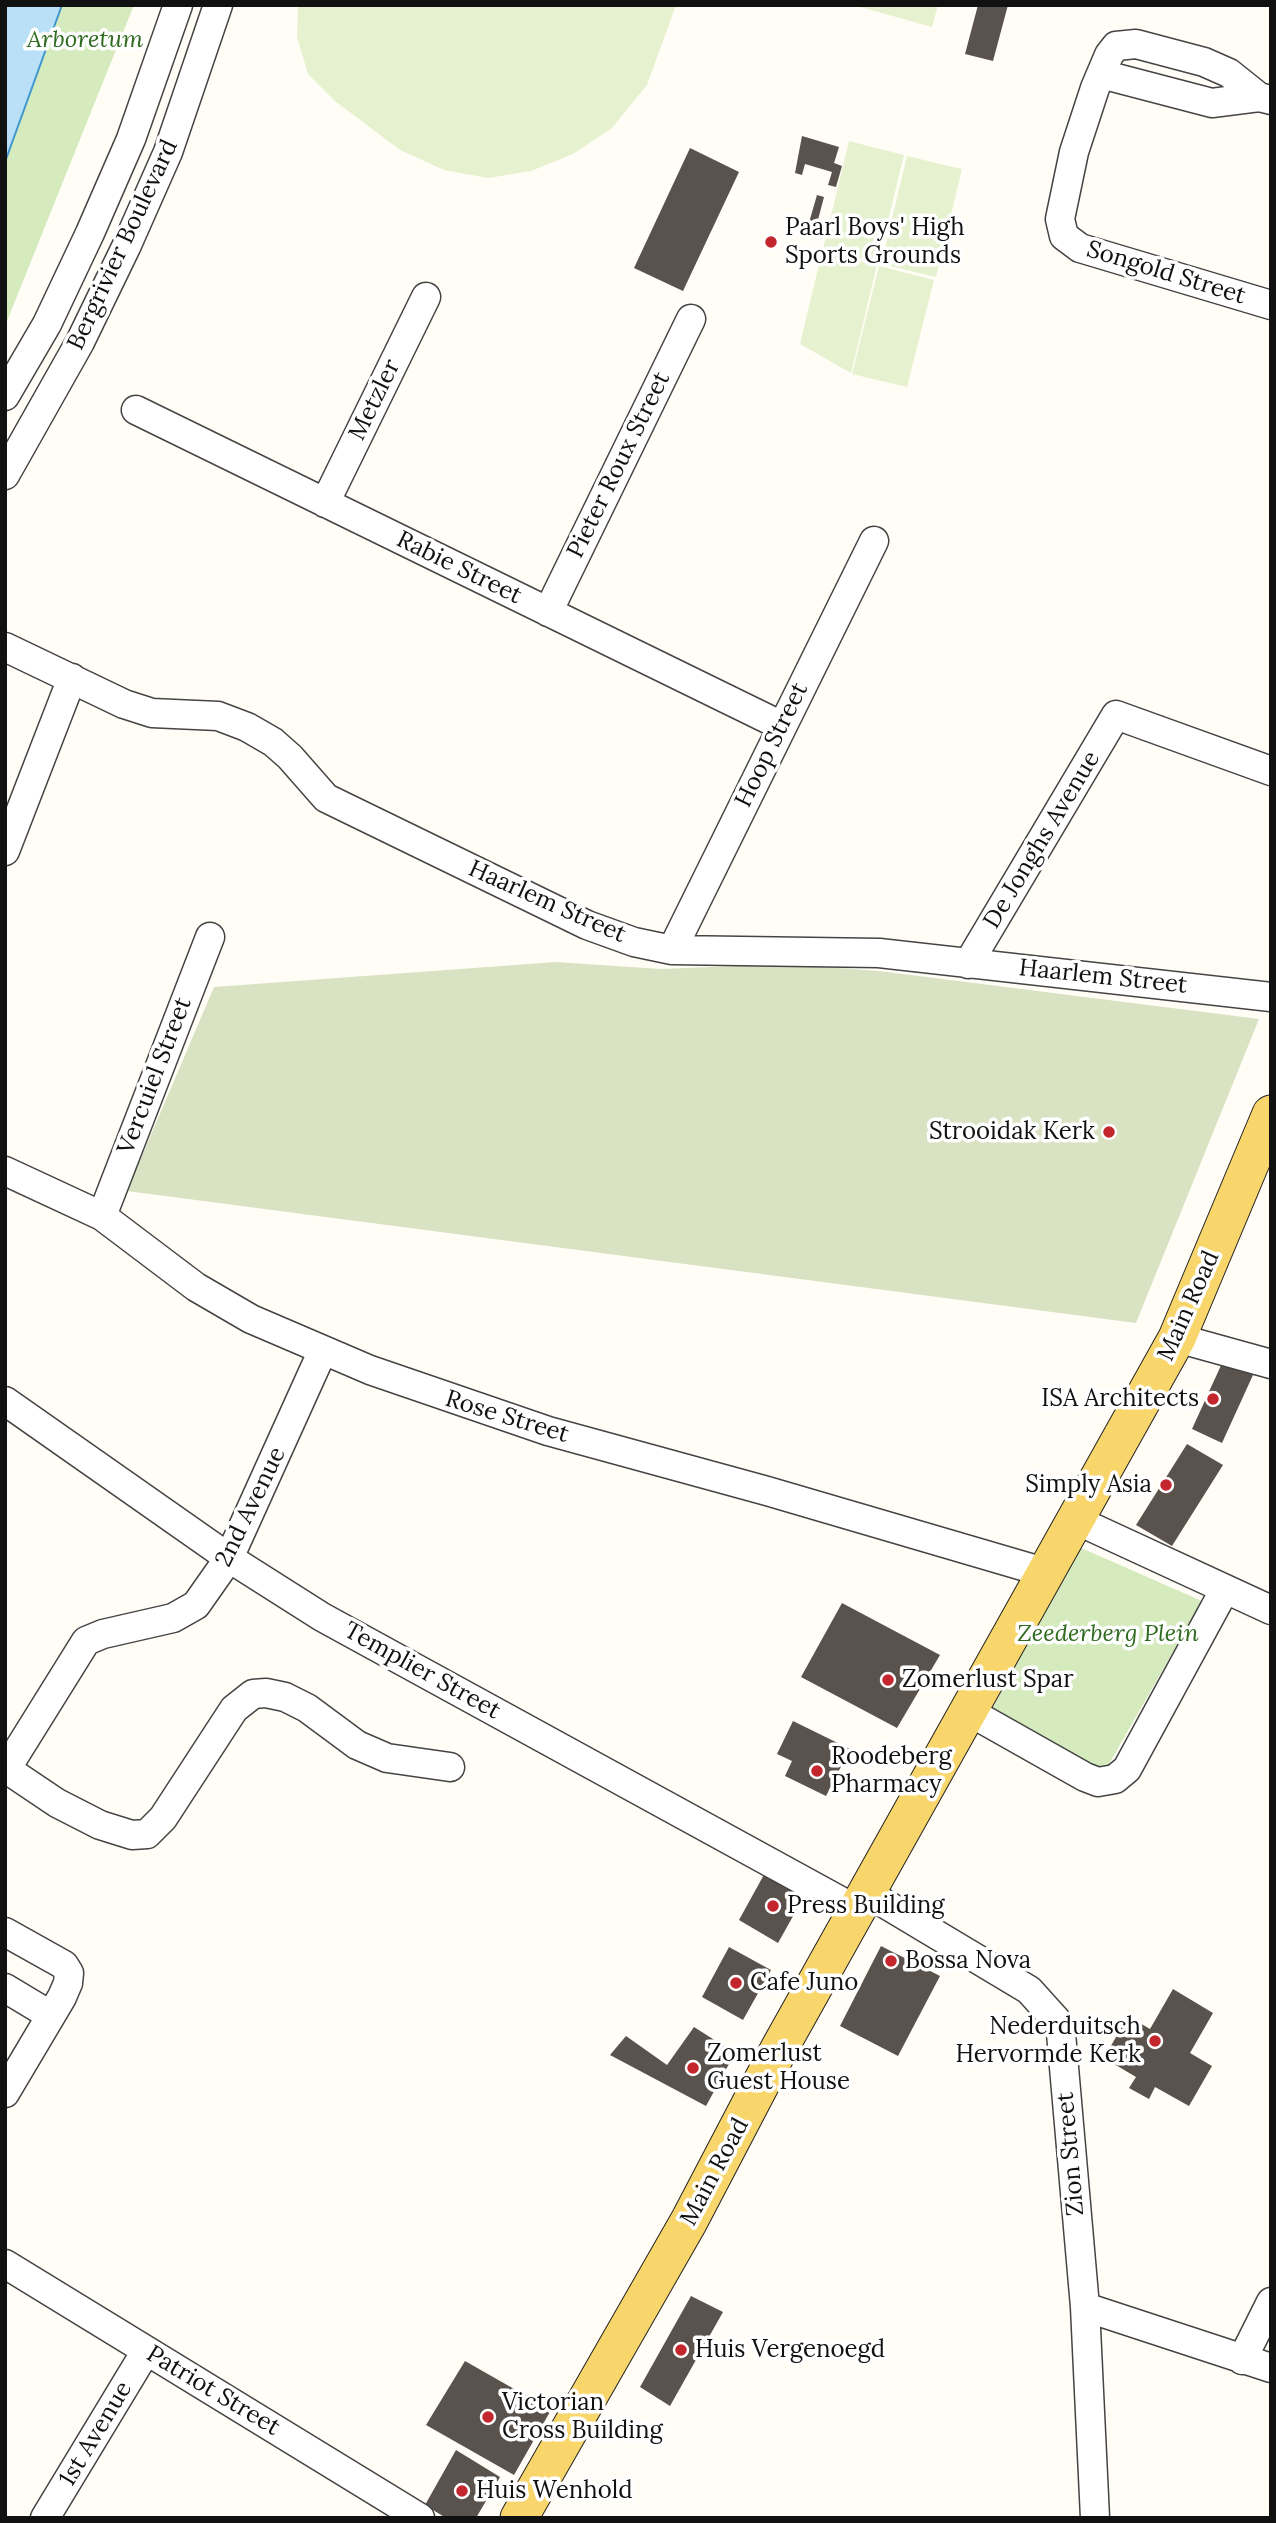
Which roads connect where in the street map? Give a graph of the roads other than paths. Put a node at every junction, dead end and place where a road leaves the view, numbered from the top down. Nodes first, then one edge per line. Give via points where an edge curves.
1 (178, 5) edge
2 (218, 5) edge
3 (1101, 74) junction
4 (1265, 98) edge
5 (425, 297) dead end
6 (1271, 305) edge
7 (691, 319) dead end
8 (5, 396) edge
9 (136, 410) dead end
10 (5, 475) edge
11 (325, 503) junction
12 (874, 541) dead end
13 (548, 612) junction
14 (5, 647) edge
15 (72, 678) junction
16 (782, 726) junction
17 (1271, 771) edge
18 (5, 851) edge
19 (210, 937) dead end
20 (672, 950) junction
21 (968, 964) junction
22 (1271, 997) edge
23 (1271, 1114) edge
24 (5, 1171) edge
25 (102, 1216) junction
26 (1177, 1338) junction
27 (323, 1350) junction
28 (1271, 1364) edge
29 (5, 1401) edge
30 (1076, 1520) junction
31 (229, 1558) junction
32 (1047, 1573) junction
33 (1225, 1589) junction
34 (1271, 1610) edge
35 (968, 1711) junction
36 (450, 1767) dead end
37 (6, 1769) edge
38 (862, 1901) junction
39 (5, 1932) edge
40 (5, 1988) edge
41 (50, 2015) junction
42 (5, 2093) edge
43 (5, 2264) edge
44 (1271, 2302) edge
45 (1084, 2307) junction
46 (146, 2351) junction
47 (1242, 2360) junction
48 (1271, 2368) edge
49 (45, 2518) edge
50 (420, 2518) edge
51 (519, 2518) edge
52 (1095, 2518) edge

1 - 8 street, Bergrivier Boulevard via 131,139 90,233 47,324
2 - 10 street, Bergrivier Boulevard via 168,152 126,247 80,342
3 - 4 street, Songold Street via 1212,103
3 - 4 street, Songold Street via 1113,48 1136,44 1220,68
3 - 6 street, Songold Street via 1074,152 1060,219 1064,236 1080,248 1113,260
5 - 11 street, Metzler
7 - 13 street, Pieter Roux Street
9 - 11 street, Rabie Street
11 - 13 street, Rabie Street
12 - 16 street, Hoop Street
13 - 16 street, Rabie Street
14 - 15 street, Haarlem Street
15 - 18 street
15 - 20 street, Haarlem Street via 152,713 218,716 247,727 290,757 326,798 587,925
16 - 20 street, Hoop Street
17 - 21 street, De Jonghs Avenue via 1116,715
19 - 25 street, Vercuiel Street
20 - 21 street, Haarlem Street via 879,953
21 - 22 street, Haarlem Street
23 - 26 main road, Main Road
24 - 25 street, Rose Street
25 - 27 street, Rose Street via 196,1287 251,1319
26 - 28 street
26 - 30 main road, Main Road
27 - 31 street, 2nd Avenue
27 - 32 street, Rose Street via 417,1388 548,1431
29 - 31 street, Templier Street
30 - 32 main road, Main Road
30 - 33 street
31 - 37 street, 2nd Avenue via 196,1605 173,1618 86,1641
31 - 38 street, Templier Street via 322,1616
32 - 35 main road, Main Road
33 - 34 street
33 - 35 street via 1127,1769 1115,1779 1105,1782 1085,1777
35 - 38 main road, Main Road
36 - 37 street via 387,1758 357,1745 307,1708 266,1693 253,1694 234,1709 163,1818 146,1834 132,1835 100,1825
38 - 45 street, Zion Street via 1029,1990 1057,2021
38 - 51 main road, Main Road via 689,2221
39 - 41 street via 69,1972 68,1983
40 - 41 street
41 - 42 street
43 - 46 street, Patriot Street
44 - 47 street
45 - 47 street
45 - 52 street, Zion Street
46 - 49 street, 1st Avenue
46 - 50 street, Patriot Street
47 - 48 street

